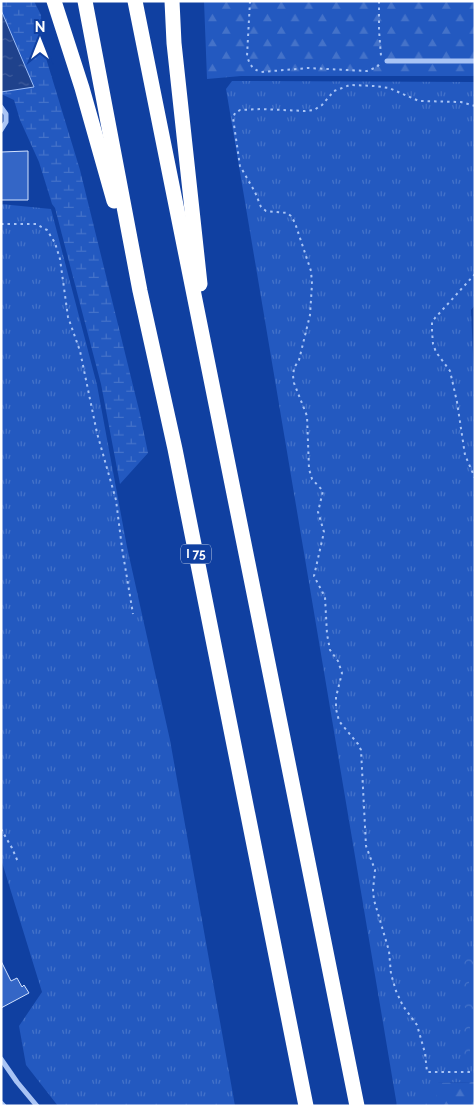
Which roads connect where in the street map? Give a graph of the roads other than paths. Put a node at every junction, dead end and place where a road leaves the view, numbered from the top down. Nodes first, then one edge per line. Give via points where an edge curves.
1 (54, 1) edge
2 (85, 1) edge
3 (135, 1) edge
4 (172, 1) edge
5 (387, 61) dead end
6 (475, 61) edge
7 (1, 107) edge
8 (1, 130) edge
9 (140, 291) junction
10 (204, 348) junction
11 (1, 1059) edge
12 (1, 1103) edge
13 (4, 1106) edge
14 (37, 1106) edge
15 (306, 1106) edge
16 (357, 1106) edge

1 - 9 highway
2 - 9 highway, I 75
3 - 10 highway
4 - 10 highway
5 - 6 street
7 - 8 street via 6,114 6,122
9 - 15 highway, I 75
10 - 16 highway
11 - 14 street
12 - 13 street

